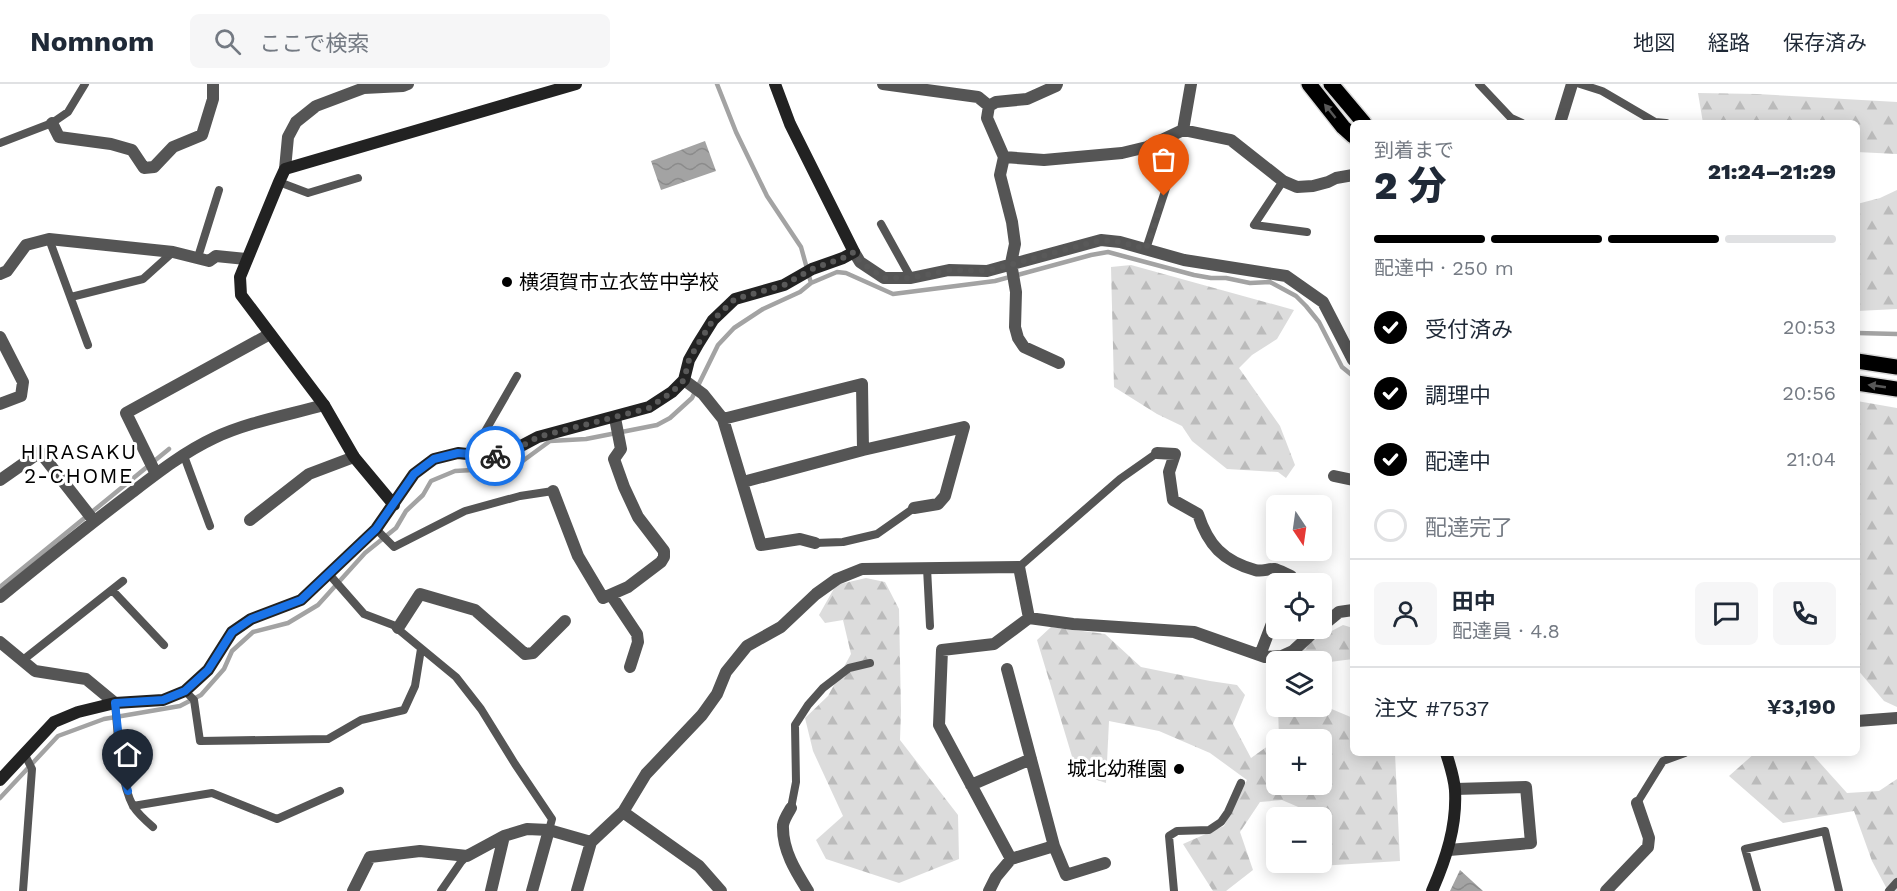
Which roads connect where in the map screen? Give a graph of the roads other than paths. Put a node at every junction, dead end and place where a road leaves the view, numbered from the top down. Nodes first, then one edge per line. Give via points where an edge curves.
1 (85, 84) edge
2 (213, 84) edge
3 (408, 84) edge
4 (576, 84) edge
5 (775, 84) edge
6 (883, 84) edge
7 (1057, 84) edge
8 (1191, 84) edge
9 (1309, 84) edge
10 (1331, 84) edge
11 (1479, 84) edge
12 (1572, 84) edge
13 (1580, 84) edge
14 (365, 86) edge
15 (989, 106) junction
16 (1361, 120) edge
17 (1515, 120) edge
18 (1561, 120) edge
19 (1652, 120) edge
20 (52, 123) junction
21 (1182, 130) junction
22 (1350, 133) edge
23 (0, 143) edge
24 (1004, 158) junction
25 (285, 169) junction
26 (1350, 176) edge
27 (358, 178) dead end
28 (1169, 179) dead end
29 (1283, 181) junction
30 (279, 182) junction
31 (219, 190) dead end
32 (880, 224) dead end
33 (1307, 232) dead end
34 (49, 239) junction
35 (1146, 249) junction
36 (173, 252) junction
37 (854, 252) junction
38 (198, 257) junction
39 (246, 259) junction
40 (1011, 263) junction
41 (0, 274) edge
42 (911, 278) junction
43 (71, 297) junction
44 (270, 334) junction
45 (0, 337) edge
46 (88, 345) dead end
47 (1350, 354) edge
48 (1860, 361) edge
49 (1059, 363) dead end
50 (1897, 367) edge
51 (517, 376) dead end
52 (684, 380) junction
53 (1860, 383) edge
54 (1897, 389) edge
55 (0, 404) edge
56 (324, 405) junction
57 (723, 419) junction
58 (617, 427) junction
59 (863, 450) junction
60 (1157, 453) joint
61 (472, 454) junction
62 (184, 456) junction
63 (354, 457) junction
64 (156, 474) junction
65 (1334, 476) dead end
66 (1350, 479) edge
67 (0, 480) edge
68 (743, 482) junction
69 (553, 491) joint
70 (394, 505) junction
71 (914, 508) joint
72 (250, 520) dead end
73 (94, 521) junction
74 (210, 526) dead end
75 (376, 529) junction
76 (815, 543) joint
77 (1019, 567) junction
78 (927, 568) junction
79 (328, 573) junction
80 (1284, 573) edge
81 (123, 581) dead end
82 (112, 590) junction
83 (611, 595) junction
84 (0, 597) edge
85 (1350, 610) edge
86 (1029, 618) junction
87 (1332, 618) edge
88 (565, 621) dead end
89 (930, 626) dead end
90 (398, 628) junction
91 (1266, 639) edge
92 (1306, 639) edge
93 (0, 642) edge
94 (164, 645) dead end
95 (421, 649) junction
96 (1260, 655) junction
97 (23, 660) junction
98 (870, 663) dead end
99 (630, 667) dead end
100 (1007, 669) dead end
101 (185, 691) junction
102 (115, 703) junction
103 (1897, 718) edge
104 (1860, 721) edge
105 (25, 755) junction
106 (1447, 756) edge
107 (1677, 756) edge
108 (1031, 759) junction
109 (0, 780) edge
110 (1242, 783) dead end
111 (971, 785) junction
112 (1455, 789) junction
113 (340, 791) dead end
114 (1637, 803) joint
115 (133, 806) junction
116 (790, 808) joint
117 (623, 812) junction
118 (153, 827) dead end
119 (549, 830) junction
120 (504, 836) junction
121 (591, 842) junction
122 (1054, 846) junction
123 (1449, 850) junction
124 (467, 856) junction
125 (1011, 859) junction
126 (1105, 863) dead end
127 (1897, 882) edge
128 (23, 891) edge
129 (353, 891) edge
130 (441, 891) edge
131 (491, 891) edge
132 (532, 891) edge
133 (577, 891) edge
134 (720, 891) edge
135 (808, 891) edge
136 (989, 891) edge
137 (1174, 891) edge
138 (1432, 891) edge
139 (1606, 891) edge
140 (1757, 891) edge
141 (1839, 891) edge
142 (1889, 891) edge

1 - 20 lane via 68,112
2 - 20 street via 213,99 202,135 173,147 154,167 144,168 132,150 59,137
3 - 14 street
4 - 25 street
5 - 37 street via 790,124
6 - 15 street via 978,97
7 - 15 street via 1027,99
8 - 21 street
22 -> 9 main road
10 - 16 main road
11 - 17 lane
12 - 18 street
13 - 19 lane via 1602,91
14 - 25 street via 316,106 296,122 288,137
15 - 24 street via 987,118
20 - 23 lane
21 - 24 street via 1147,147 1122,153 1044,160
21 - 29 street via 1231,140
24 - 40 street via 1000,175 1015,244
25 - 30 street
26 - 29 street via 1313,186 1297,187
27 - 30 lane via 308,193
28 - 35 lane
29 - 33 lane via 1254,225
30 - 39 street
31 - 38 lane
32 - 42 lane
34 - 36 street
34 - 41 street via 26,245 7,271
34 - 43 lane
35 - 40 street via 1101,240
35 - 47 street via 1184,260 1286,276 1323,302
36 - 38 street
36 - 43 lane via 143,279
37 - 42 street via 860,262 884,278
37 - 52 street via 784,285 735,299 713,320 689,360
38 - 39 street via 209,261 216,256
39 - 44 street via 240,277 241,295
40 - 42 street via 987,271 949,270
40 - 49 street via 1018,338 1024,346
43 - 46 lane
44 - 56 street
44 - 64 street via 126,413
45 - 55 street via 23,382 21,396
48 - 50 main road
51 - 61 lane
52 - 57 street via 703,394
52 - 58 street
54 -> 53 main road
56 - 62 street via 240,428 213,438
56 - 63 street
57 - 59 street via 862,384
57 - 68 street
58 - 61 street via 564,429 504,455
58 - 83 street via 621,449 614,459 624,487 664,557 656,567
59 - 68 street
59 - 71 street via 964,427 945,496 938,504
60 - 77 lane via 1120,479
60 - 80 street via 1174,454 1169,472 1173,500 1198,514 1216,549 1257,571 1274,569
61 - 70 street via 434,459 414,474
62 - 64 street
62 - 74 lane
63 - 70 street
63 - 72 street via 309,474
64 - 73 street
65 - 66 street
67 - 73 street via 40,452
68 - 76 street via 761,545 800,539
69 - 75 lane via 465,511 394,547
69 - 83 street via 578,556 603,598
70 - 75 street
71 - 76 lane via 877,534 843,542
73 - 84 street
75 - 79 street
77 - 78 street
77 - 86 street
78 - 89 lane
78 - 117 street via 862,569 837,579 781,627 747,646 726,672 712,701 646,774
79 - 90 lane via 364,614
79 - 101 street via 301,600 251,619 232,632 208,670
81 - 82 lane
82 - 94 lane
82 - 97 lane
83 - 99 street via 638,634
85 - 87 street
86 - 96 street via 1194,632
86 - 111 street via 994,644 942,650 939,725
88 - 90 street via 533,652 525,654 475,610 420,594
90 - 95 lane
91 - 96 street
92 - 96 street via 1282,656
93 - 97 street
95 - 101 lane via 415,686 404,710 361,720 328,739 200,741 194,700
95 - 119 lane via 456,677 481,710 552,819
97 - 102 street via 35,671 86,679
98 - 116 lane via 849,668 823,688 795,725 796,782
100 - 108 street
101 - 102 street via 163,700
102 - 105 street via 54,722
102 - 115 lane via 123,775
103 - 104 street
105 - 109 street
105 - 128 lane via 32,769
106 - 112 street
107 - 114 lane via 1663,761
108 - 111 street
108 - 122 street
110 - 137 lane via 1221,822 1209,830 1177,831 1169,837
111 - 125 street
112 - 123 street
112 - 123 street via 1526,787 1531,843
113 - 115 lane via 278,819 212,793
114 - 139 street via 1649,838 1648,847
115 - 118 lane
116 - 135 street via 783,823 786,846
117 - 121 street
117 - 134 street via 699,866
119 - 120 street via 527,829
119 - 121 street
119 - 132 street
120 - 124 street
120 - 131 street
121 - 133 street
122 - 125 street
122 - 126 street via 1066,875
123 - 138 street
124 - 129 street via 420,851 370,857
124 - 130 lane
125 - 136 street
127 - 142 lane
140 - 141 lane via 1745,849 1825,831

